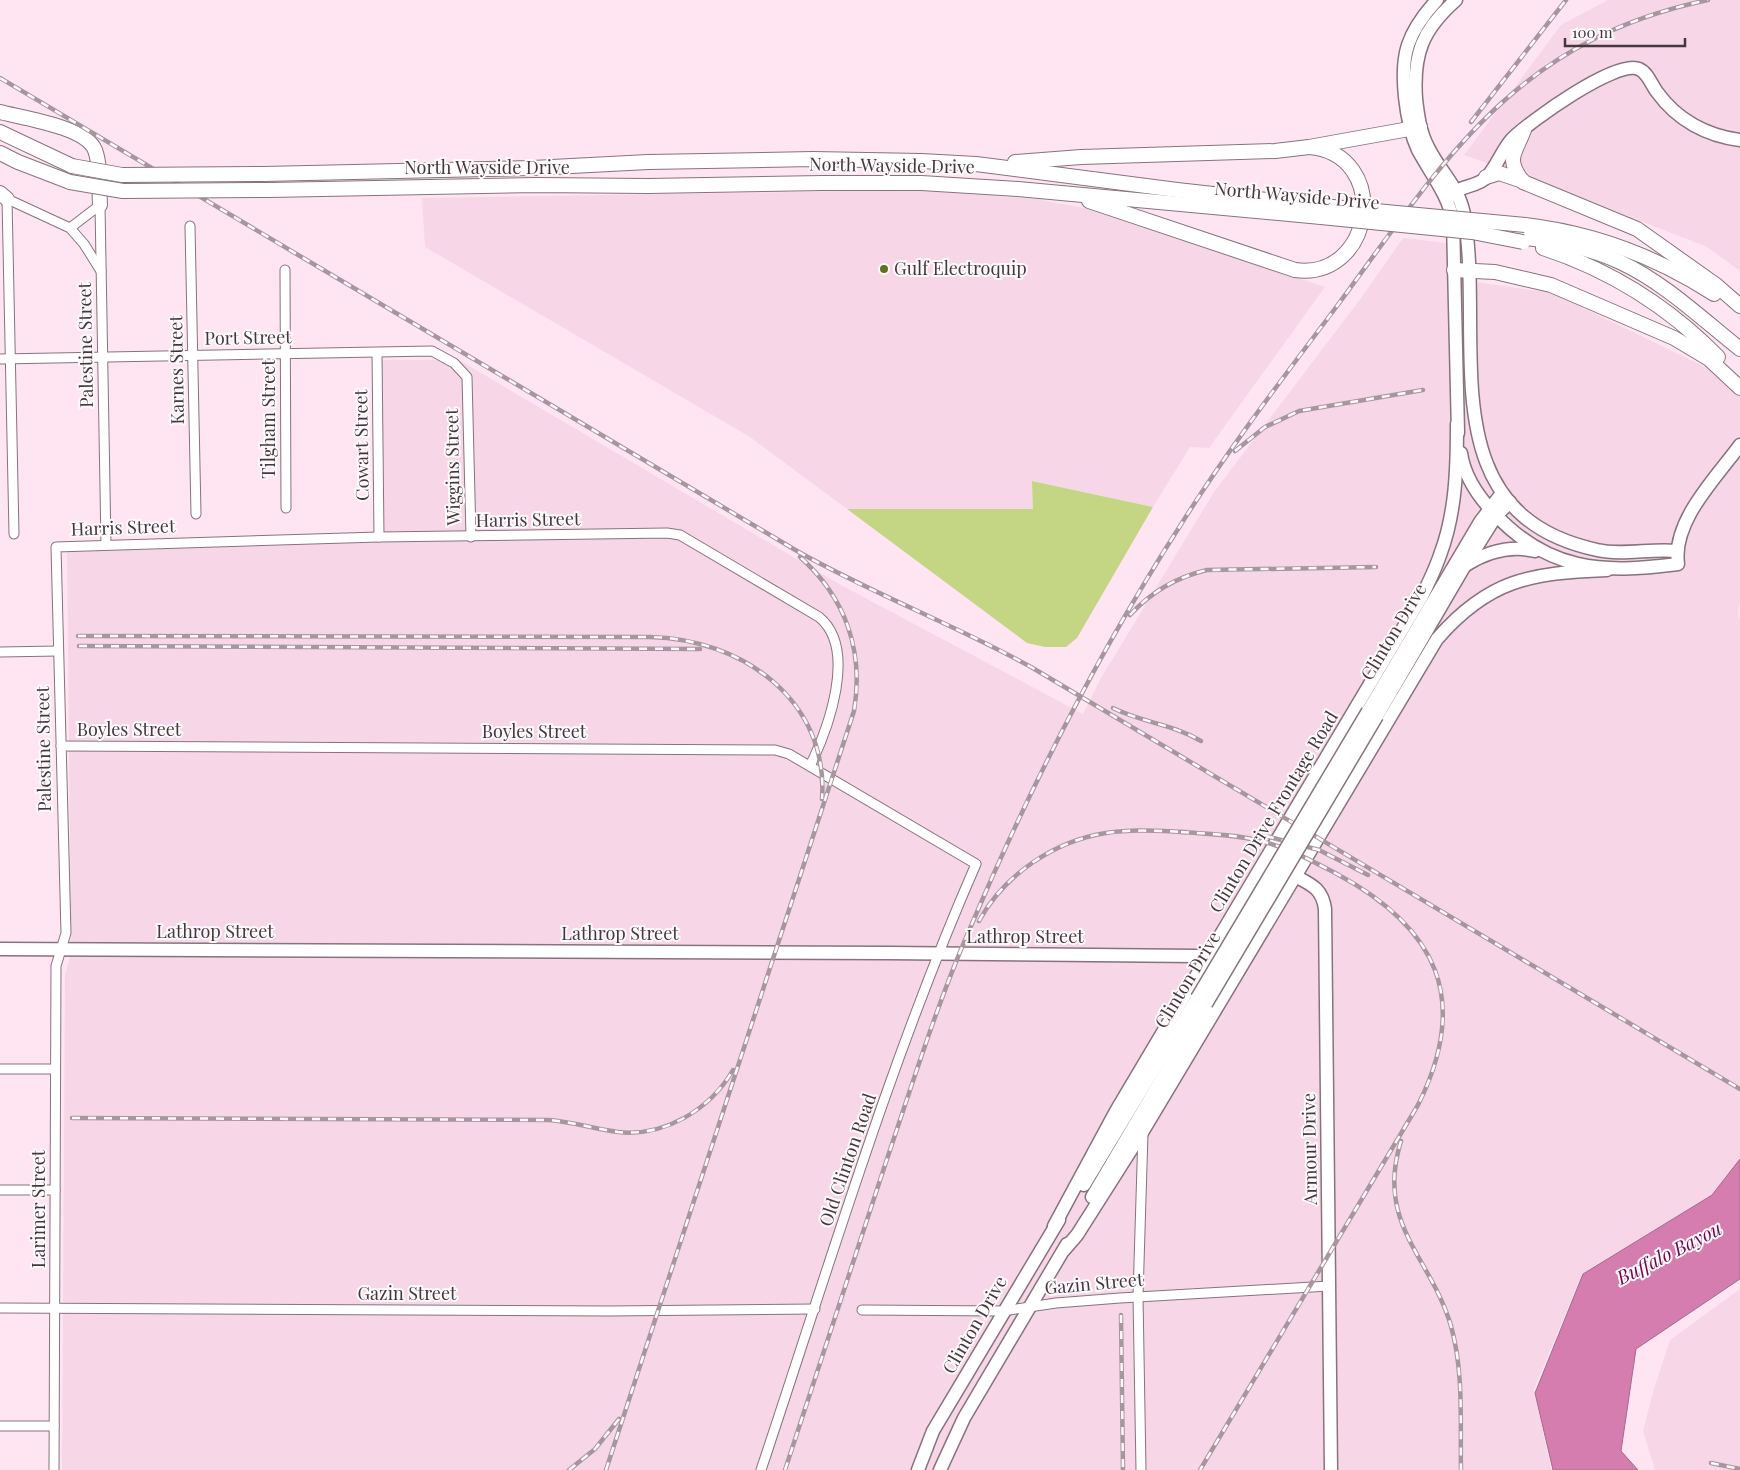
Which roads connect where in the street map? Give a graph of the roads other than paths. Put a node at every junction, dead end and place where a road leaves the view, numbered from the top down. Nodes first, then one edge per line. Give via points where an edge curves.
1 (1437, 0) edge
2 (1456, 0) edge
3 (0, 112) edge
4 (1415, 127) junction
5 (1524, 130) junction
6 (0, 132) edge
7 (1740, 140) edge
8 (1310, 147) junction
9 (0, 153) edge
10 (976, 164) junction
11 (1486, 177) junction
12 (1523, 182) junction
13 (1456, 189) junction
14 (1048, 192) junction
15 (2, 196) edge
16 (1447, 200) junction
17 (100, 205) junction
18 (1322, 211) junction
19 (190, 226) dead end
20 (70, 228) junction
21 (1524, 235) junction
22 (284, 270) dead end
23 (1461, 270) junction
24 (101, 271) junction
25 (1455, 292) junction
26 (1469, 292) junction
27 (1740, 306) edge
28 (1740, 311) edge
29 (1740, 349) edge
30 (286, 353) junction
31 (377, 353) junction
32 (193, 355) junction
33 (102, 357) junction
34 (0, 359) edge
35 (11, 359) junction
36 (1736, 382) edge
37 (468, 397) joint
38 (1456, 408) junction
39 (1474, 408) junction
40 (1457, 424) junction
41 (1740, 445) edge
42 (1506, 497) junction
43 (286, 508) dead end
44 (1493, 512) junction
45 (196, 514) dead end
46 (14, 534) dead end
47 (379, 537) junction
48 (471, 537) junction
49 (106, 545) junction
50 (56, 547) joint
51 (1462, 551) junction
52 (1544, 554) junction
53 (1677, 557) junction
54 (1464, 566) junction
55 (1607, 570) junction
56 (1453, 586) junction
57 (1422, 598) junction
58 (58, 651) junction
59 (0, 652) edge
60 (1429, 652) junction
61 (1373, 714) junction
62 (61, 746) junction
63 (810, 766) junction
64 (1267, 859) junction
65 (976, 864) joint
66 (1294, 876) junction
67 (0, 950) edge
68 (61, 950) junction
69 (936, 954) junction
70 (1206, 962) junction
71 (1234, 978) junction
72 (1202, 1001) junction
73 (0, 1070) edge
74 (54, 1070) junction
75 (1143, 1131) junction
76 (0, 1190) edge
77 (55, 1190) junction
78 (1054, 1226) junction
79 (1064, 1250) junction
80 (1329, 1286) junction
81 (1138, 1296) junction
82 (1031, 1306) junction
83 (0, 1308) edge
84 (55, 1308) junction
85 (815, 1309) junction
86 (862, 1310) dead end
87 (1003, 1311) junction
88 (0, 1426) edge
89 (54, 1426) junction
90 (54, 1470) edge
91 (761, 1470) edge
92 (918, 1470) edge
93 (940, 1470) edge
94 (1141, 1470) edge
95 (1331, 1470) edge

1 - 4 street via 1417,26 1406,52 1406,92
2 - 4 street via 1434,22 1418,54
3 - 17 main road via 73,131 87,139 97,158
4 - 8 main road
4 - 13 street
4 - 16 street via 1420,153
5 - 7 street via 1578,90 1620,68 1629,67 1644,73 1662,98 1693,125 1716,135
5 - 11 street via 1511,141
5 - 12 main road via 1512,161
6 - 10 main road, North Wayside Drive, bridge via 72,166 122,175 416,171 813,159
8 - 10 main road via 1275,151 1081,156
8 - 14 main road via 1327,150 1346,161 1357,174 1362,198 1360,222 1352,246 1338,261 1321,270 1295,270 1092,202
9 - 14 main road, North Wayside Drive, bridge via 70,182 160,192 880,183
10 - 18 main road, North Wayside Drive
11 - 12 main road via 1500,173
11 - 13 street
12 - 27 main road via 1637,230 1716,285
13 - 16 street
13 - 23 street via 1466,225
14 - 18 main road, North Wayside Drive
15 - 20 street
15 - 35 street
16 - 23 street
17 - 20 street
17 - 24 street, Palestine Street
18 - 21 main road, North Wayside Drive, bridge
18 - 21 main road, North Wayside Drive, bridge via 1472,232
19 - 32 street, Karnes Street
20 - 24 street
21 - 28 main road, North Wayside Drive via 1576,234 1639,254 1674,270
21 - 29 main road via 1585,250 1632,268 1662,286
21 - 36 main road, North Wayside Drive via 1585,263 1648,298 1698,337
22 - 30 street, Tilgham Street
23 - 25 street
23 - 26 street
23 - 36 main road via 1512,275 1552,285 1674,338 1708,358
24 - 33 street, Palestine Street
25 - 26 street
25 - 38 street
26 - 39 street
30 - 31 street, Port Street
30 - 32 street, Port Street
30 - 43 street, Tilgham Street
31 - 37 street, Port Street via 432,351 454,363 467,377
31 - 47 street, Cowart Street
32 - 33 street, Port Street
32 - 45 street, Karnes Street
33 - 35 street, Port Street
33 - 49 street, Palestine Street
34 - 35 street, Port Street
35 - 46 street
37 - 48 street, Wiggins Street
38 - 39 street
38 - 40 street
39 - 42 street via 1485,461 1492,480
40 - 44 street via 1468,474
40 - 57 street, Clinton Drive Frontage Road via 1457,466 1451,514 1440,555
41 - 53 street via 1688,517 1678,539
42 - 44 street, Clinton Drive
42 - 53 street via 1536,525 1557,538 1600,551
44 - 51 street, Clinton Drive
44 - 52 street via 1525,542
44 - 54 street, Clinton Drive
47 - 48 street, Harris Street
47 - 49 street, Harris Street
48 - 63 street, Harris Street via 680,535 819,617 830,627 835,643 836,687 828,721
49 - 50 street, Harris Street
50 - 58 street, Palestine Street
51 - 57 street
51 - 61 street, Clinton Drive
52 - 54 street via 1511,549 1494,552
52 - 55 street
53 - 55 street
54 - 56 street, Clinton Drive
55 - 60 street via 1544,574 1508,585 1471,605 1455,619
56 - 60 street
56 - 61 street, Clinton Drive
57 - 64 street, Clinton Drive Frontage Road
58 - 59 street
58 - 62 street, Palestine Street
60 - 66 street
61 - 72 street, Clinton Drive, bridge
62 - 63 street, Boyles Street via 768,749 789,754
62 - 68 street, Palestine Street via 66,933
63 - 65 street, Boyles Street
64 - 66 street, Armour Drive
64 - 70 street, Clinton Drive Frontage Road
65 - 69 street, Old Clinton Road
66 - 71 street
66 - 80 street, Armour Drive via 1318,889 1325,909
67 - 68 street, Lathrop Street
68 - 69 street, Lathrop Street
68 - 74 street, Larimer Street via 56,966
69 - 70 street, Lathrop Street via 1197,956
69 - 85 street, Old Clinton Road
70 - 71 street, Lathrop Street
70 - 78 street, Clinton Drive Frontage Road via 1116,1111
71 - 75 street
72 - 78 street, Clinton Drive
72 - 79 street, Clinton Drive
73 - 74 street
74 - 77 street, Larimer Street
75 - 79 street via 1077,1236
75 - 81 street
76 - 77 street
77 - 84 street, Larimer Street
78 - 87 street, Clinton Drive
79 - 82 street, Clinton Drive
80 - 81 street, Gazin Street
80 - 95 street, Armour Drive
81 - 82 street, Gazin Street
81 - 94 street
82 - 87 street, Gazin Street
82 - 93 street, Clinton Drive via 964,1418
83 - 84 street, Gazin Street
84 - 85 street, Gazin Street
84 - 89 street, Larimer Street
85 - 91 street, Old Clinton Road
86 - 87 street, Gazin Street
87 - 92 street, Clinton Drive via 933,1431
88 - 89 street
89 - 90 street, Larimer Street

